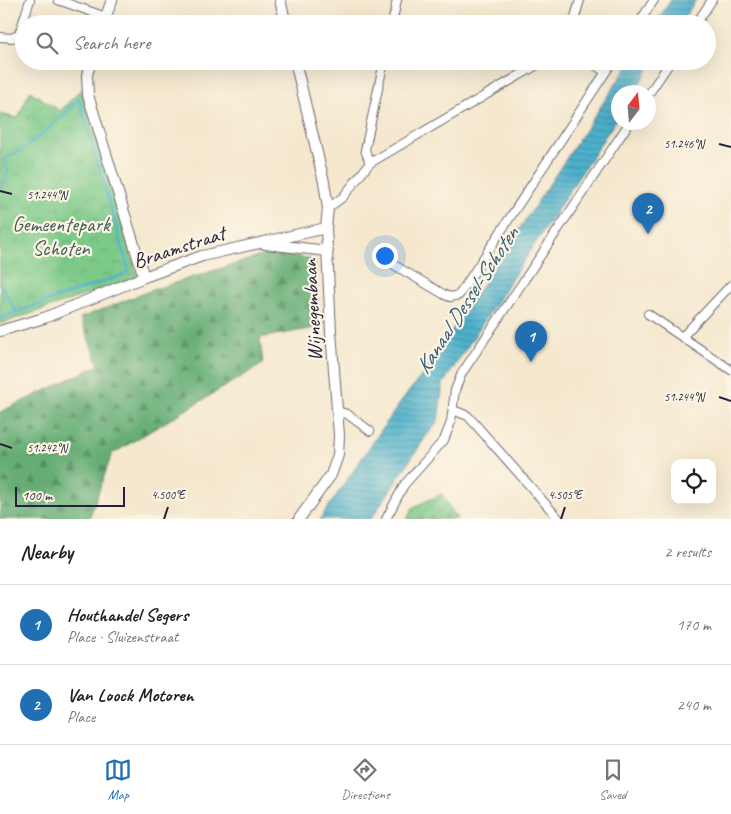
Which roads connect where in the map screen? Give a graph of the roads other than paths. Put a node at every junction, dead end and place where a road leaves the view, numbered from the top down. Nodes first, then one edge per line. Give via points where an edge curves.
1 (30, 0) edge
2 (58, 0) edge
3 (111, 0) edge
4 (280, 0) edge
5 (397, 0) edge
6 (580, 0) edge
7 (654, 0) edge
8 (712, 0) edge
9 (25, 15) edge
10 (92, 15) edge
11 (106, 15) edge
12 (284, 15) edge
13 (394, 15) edge
14 (576, 15) edge
15 (644, 15) edge
16 (702, 15) edge
17 (15, 36) edge
18 (0, 37) edge
19 (88, 70) edge
20 (297, 70) edge
21 (382, 70) edge
22 (528, 70) edge
23 (603, 70) edge
24 (665, 70) edge
25 (606, 72) joint
26 (655, 85) edge
27 (625, 130) edge
28 (370, 162) junction
29 (328, 208) junction
30 (326, 228) junction
31 (285, 241) junction
32 (328, 251) junction
33 (384, 259) dead end
34 (144, 277) junction
35 (731, 285) edge
36 (648, 314) dead end
37 (0, 331) edge
38 (682, 337) junction
39 (731, 370) edge
40 (453, 410) junction
41 (337, 411) junction
42 (370, 431) dead end
43 (299, 519) edge
44 (386, 519) edge
45 (559, 519) edge

1 - 9 street
2 - 10 street
3 - 11 street
4 - 12 street
5 - 13 street
6 - 14 street
7 - 15 street
8 - 16 street
17 - 18 street
19 - 34 street via 88,95
20 - 29 street, Wijnegembaan
21 - 28 street via 365,150
22 - 28 street
23 - 25 street
24 - 26 street
25 - 33 street via 459,295 445,295
27 - 40 street via 462,373 452,401
28 - 29 street via 343,197
29 - 30 street, Wijnegembaan
30 - 31 street, Braamstraat
30 - 32 street, Wijnegembaan
31 - 32 street, Braamstraat
31 - 34 street, Braamstraat via 202,256
32 - 41 street, Wijnegembaan
34 - 37 street, Braamstraat via 44,318
35 - 38 street
36 - 38 street
38 - 39 street
40 - 44 street via 444,440 404,485
40 - 45 street via 468,416
41 - 42 street via 347,414
41 - 43 street, Wijnegembaan via 339,444 335,464 328,480

